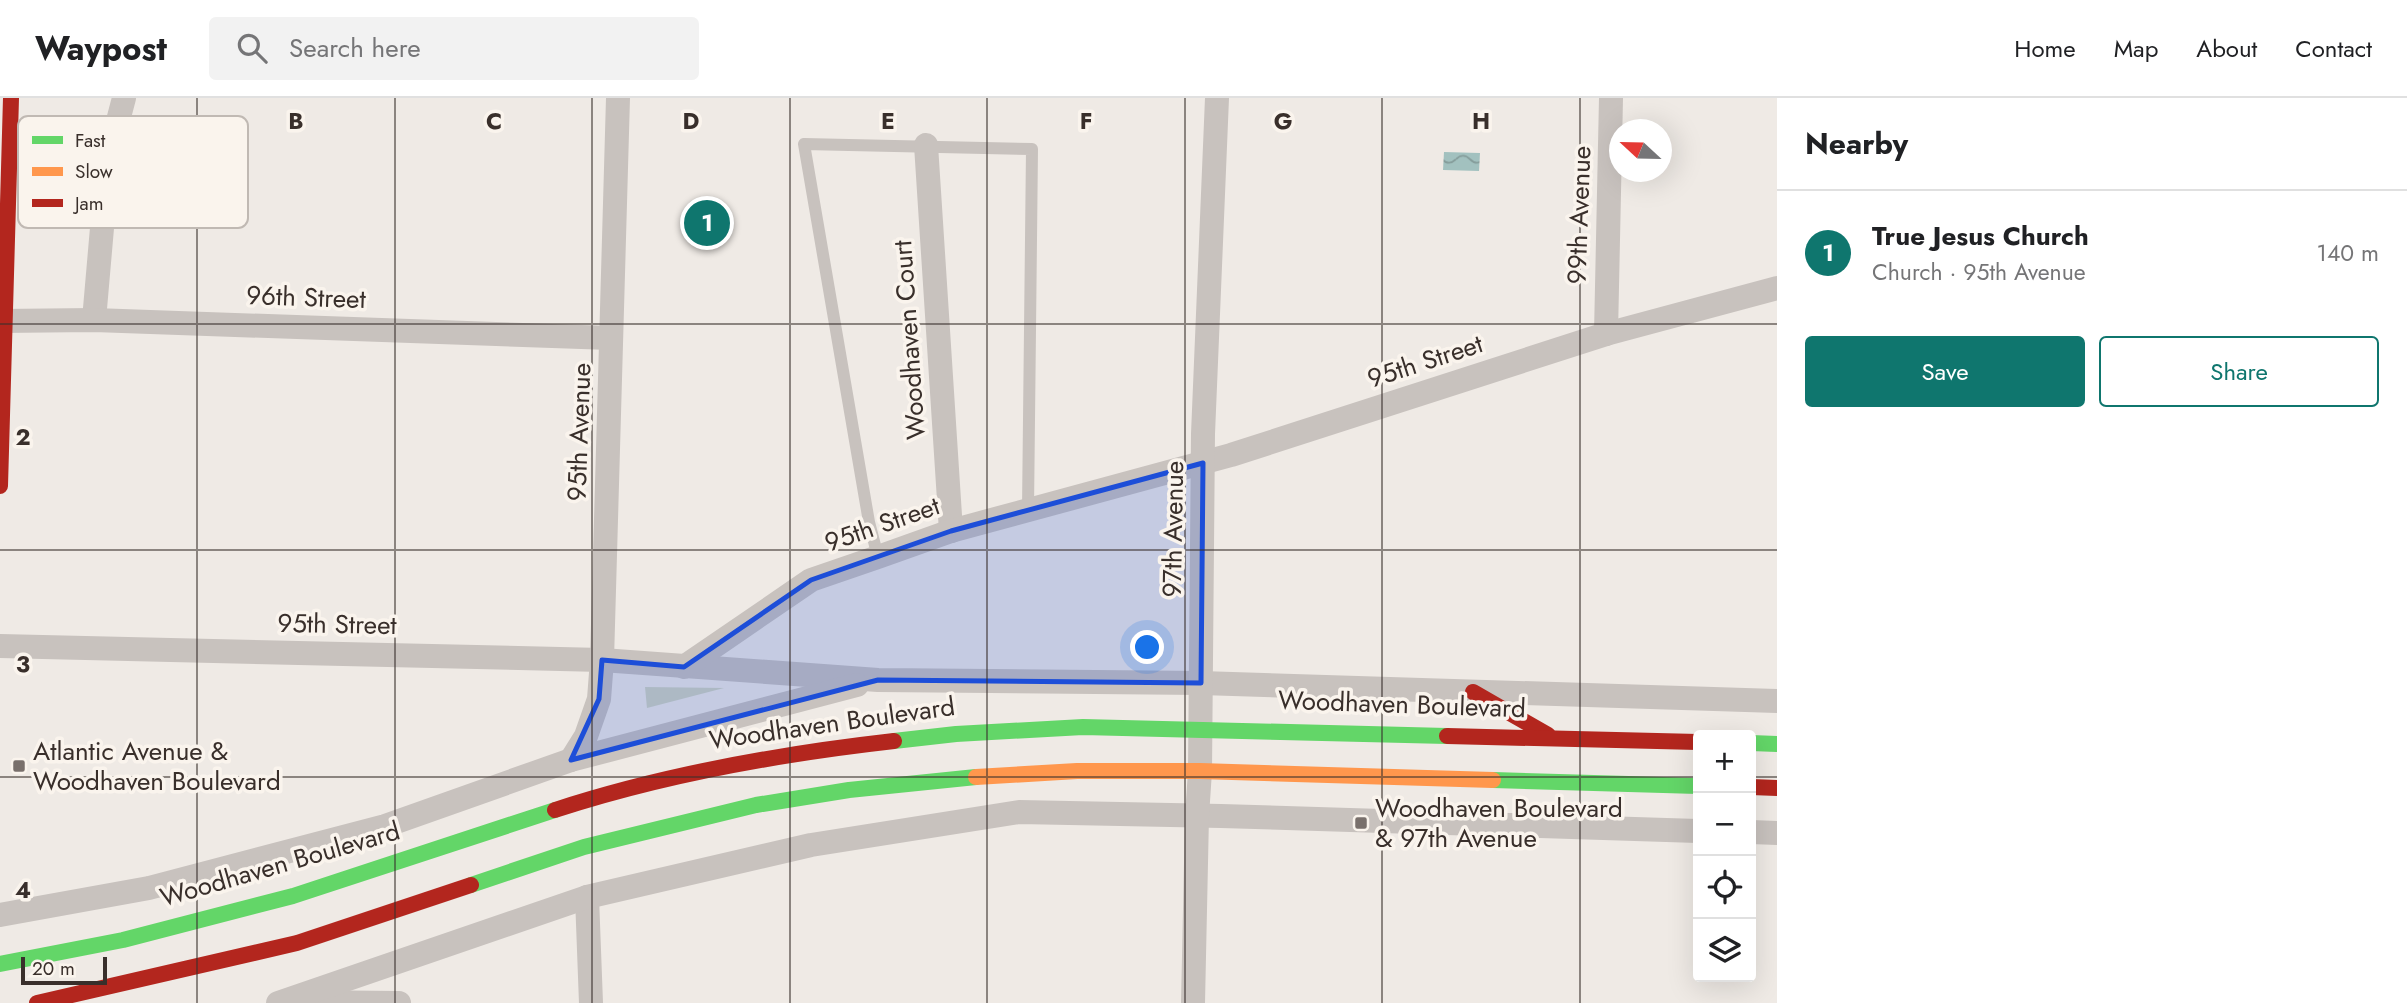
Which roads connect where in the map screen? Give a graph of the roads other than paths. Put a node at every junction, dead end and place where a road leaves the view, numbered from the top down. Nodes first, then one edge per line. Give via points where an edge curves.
1 (11, 98) edge
2 (124, 98) edge
3 (618, 98) edge
4 (1217, 98) edge
5 (1611, 98) edge
6 (119, 116) edge
7 (926, 145) junction
8 (102, 228) edge
9 (1777, 288) edge
10 (94, 320) junction
11 (2, 321) edge
12 (1606, 334) junction
13 (611, 338) junction
14 (1203, 463) junction
15 (0, 486) edge
16 (1028, 510) junction
17 (951, 531) junction
18 (878, 557) junction
19 (0, 646) edge
20 (603, 660) junction
21 (684, 667) junction
22 (878, 680) junction
23 (1201, 683) junction
24 (1473, 692) junction
25 (1777, 701) edge
26 (1200, 729) junction
27 (1553, 738) junction
28 (1693, 742) edge
29 (1756, 743) edge
30 (1777, 744) edge
31 (571, 760) junction
32 (1200, 771) junction
33 (1693, 786) edge
34 (1756, 787) edge
35 (1777, 788) edge
36 (1196, 816) junction
37 (1693, 831) edge
38 (1756, 832) edge
39 (1777, 833) edge
40 (587, 897) junction
41 (0, 915) edge
42 (0, 964) edge
43 (37, 1003) edge
44 (279, 1003) edge
45 (399, 1003) edge
46 (591, 1003) edge
47 (1193, 1003) edge

1 - 11 main road
2 - 6 street
3 - 13 street, 95th Avenue
4 - 14 street, 97th Avenue
5 - 12 street, 99th Avenue
7 - 16 lane via 1032,149
7 - 17 street, Woodhaven Court
7 - 18 lane via 804,144
8 - 10 street
9 - 12 street, 95th Street
10 - 11 street, 96th Street
10 - 13 street, 96th Street
11 - 15 main road
12 - 14 street, 95th Street
13 - 20 street, 95th Avenue
14 - 16 street, 95th Street
14 - 23 street, 97th Avenue
16 - 17 street, 95th Street
17 - 18 street, 95th Street
18 - 21 street, 95th Street via 811,580
19 - 20 street, 95th Street
20 - 21 street, 95th Street
20 - 31 street, 95th Avenue via 599,699 586,736
21 - 22 street, Woodhaven Boulevard
22 - 23 street, Woodhaven Boulevard
22 - 31 street, Woodhaven Boulevard
23 - 24 street, Woodhaven Boulevard
23 - 26 street, 97th Avenue
24 - 25 street, Woodhaven Boulevard
24 - 27 main road
26 - 27 main road, Woodhaven Boulevard
26 - 32 street, 97th Avenue
26 - 42 main road, Woodhaven Boulevard via 1083,727 956,734 740,763 597,796 293,896 124,940
27 - 28 main road, Woodhaven Boulevard
29 - 30 main road
31 - 41 street, Woodhaven Boulevard via 385,826 149,888
32 - 33 main road
32 - 36 street, 97th Avenue
32 - 43 main road via 981,776 756,805 584,846 297,943
34 - 35 main road
36 - 37 street
36 - 40 street via 1019,813 811,845
36 - 47 street, 97th Avenue
38 - 39 street
40 - 44 street
40 - 46 street
44 - 45 street

